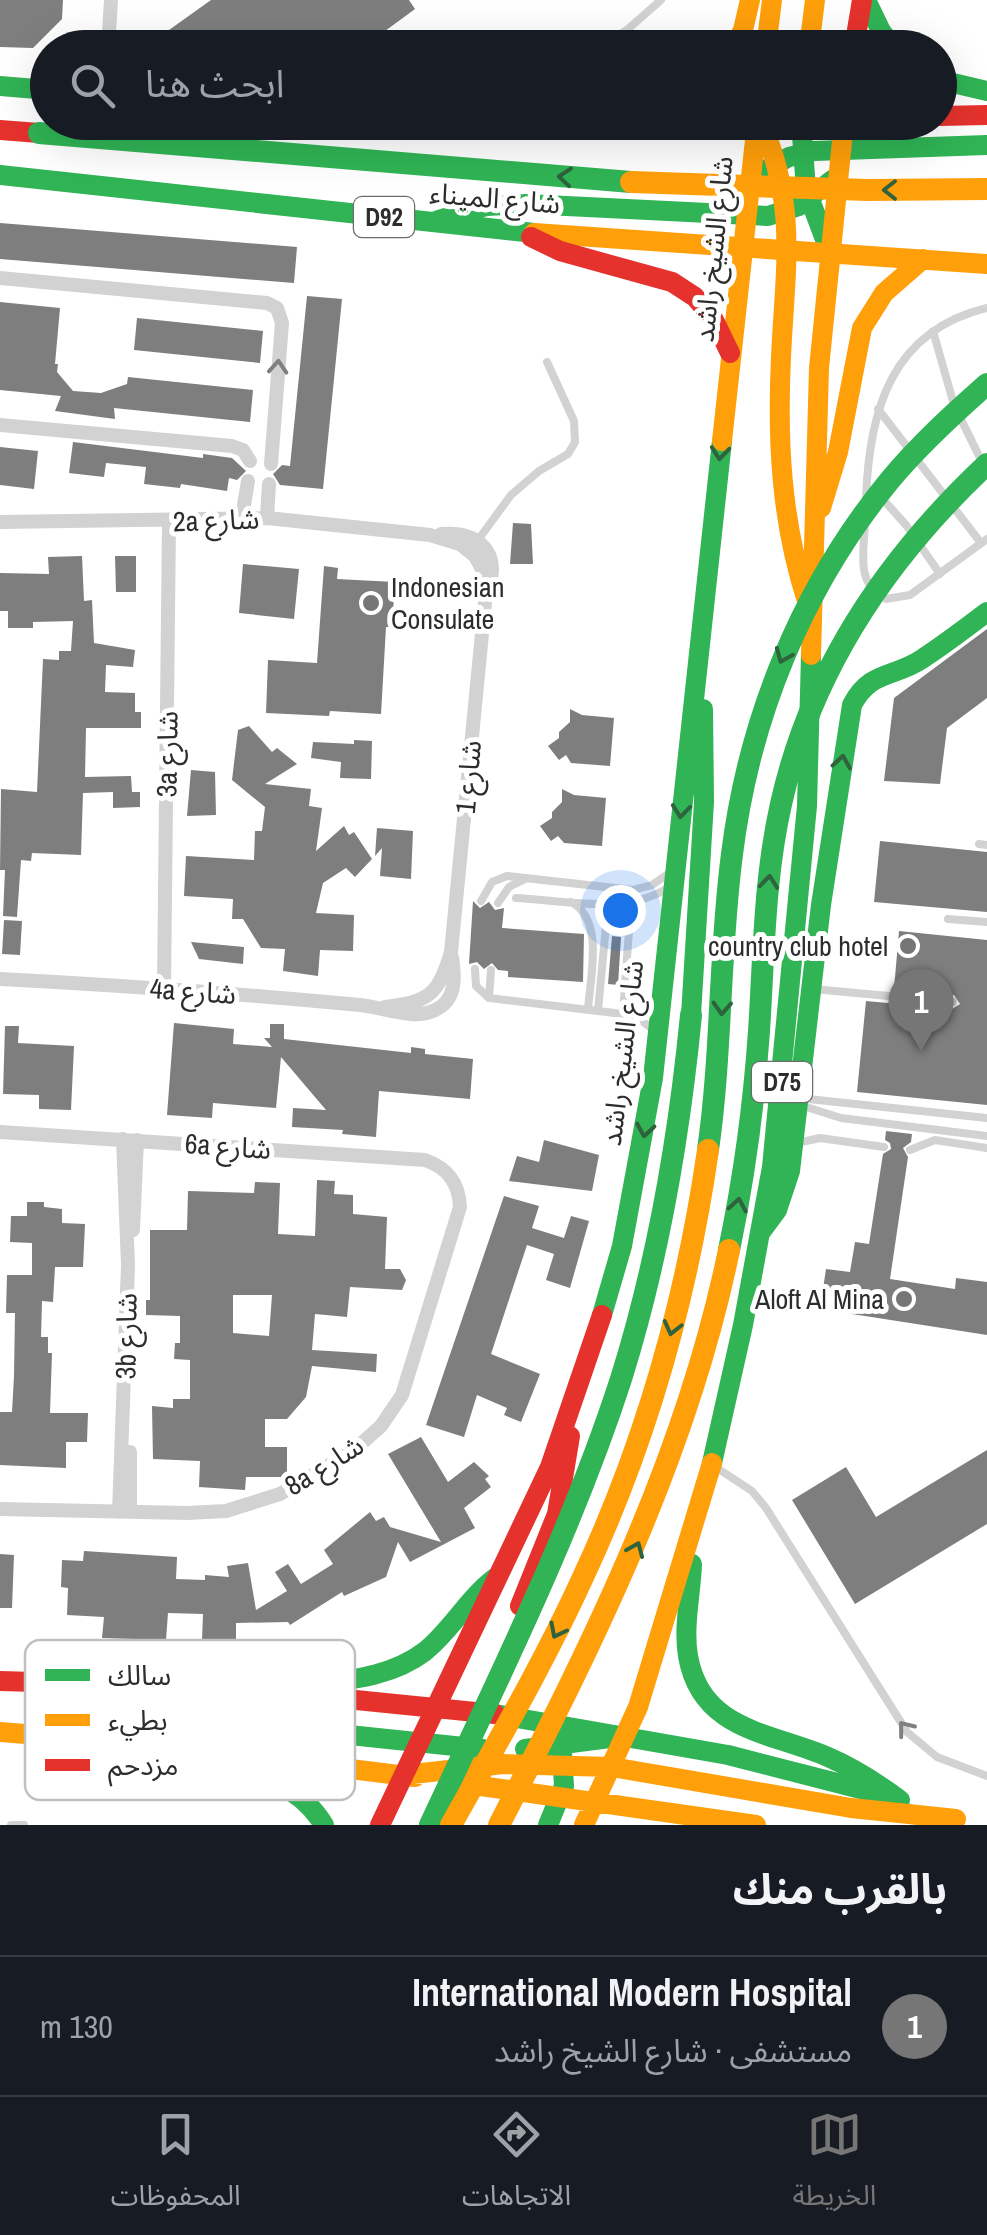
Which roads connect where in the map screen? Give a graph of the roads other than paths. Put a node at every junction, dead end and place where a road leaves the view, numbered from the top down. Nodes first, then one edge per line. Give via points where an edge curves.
1 (111, 0) edge
2 (661, 0) edge
3 (750, 0) edge
4 (772, 0) edge
5 (815, 0) edge
6 (864, 0) edge
7 (109, 30) edge
8 (625, 30) edge
9 (741, 30) edge
10 (768, 30) edge
11 (811, 30) edge
12 (858, 30) edge
13 (882, 30) edge
14 (957, 84) edge
15 (0, 86) edge
16 (30, 88) edge
17 (987, 91) edge
18 (987, 115) edge
19 (957, 116) edge
20 (0, 130) edge
21 (30, 132) edge
22 (137, 140) edge
23 (756, 140) edge
24 (768, 140) edge
25 (801, 140) edge
26 (842, 140) edge
27 (987, 145) edge
28 (801, 153) junction
29 (839, 161) junction
30 (778, 162) junction
31 (0, 176) edge
32 (750, 180) junction
33 (987, 189) edge
34 (799, 206) junction
35 (746, 217) junction
36 (430, 223) junction
37 (522, 232) junction
38 (743, 248) junction
39 (790, 251) junction
40 (830, 254) junction
41 (922, 260) junction
42 (987, 264) edge
43 (0, 278) edge
44 (987, 308) edge
45 (933, 331) junction
46 (731, 356) junction
47 (547, 362) dead end
48 (987, 384) edge
49 (878, 409) junction
50 (0, 425) edge
51 (250, 461) dead end
52 (271, 464) dead end
53 (987, 467) edge
54 (248, 481) dead end
55 (866, 483) junction
56 (269, 484) dead end
57 (242, 517) junction
58 (267, 518) junction
59 (169, 521) junction
60 (0, 522) edge
61 (814, 525) junction
62 (984, 541) edge
63 (479, 547) junction
64 (940, 574) junction
65 (987, 612) edge
66 (814, 619) junction
67 (698, 651) junction
68 (674, 876) junction
69 (532, 879) junction
70 (516, 898) dead end
71 (567, 900) junction
72 (482, 901) dead end
73 (498, 902) dead end
74 (627, 903) junction
75 (948, 919) dead end
76 (987, 922) edge
77 (475, 968) dead end
78 (492, 970) dead end
79 (0, 980) edge
80 (164, 988) junction
81 (812, 989) junction
82 (489, 998) junction
83 (436, 1001) joint
84 (953, 1002) dead end
85 (593, 1010) junction
86 (622, 1014) junction
87 (658, 1033) junction
88 (798, 1101) junction
89 (987, 1118) edge
90 (922, 1128) junction
91 (0, 1132) edge
92 (987, 1136) edge
93 (130, 1140) junction
94 (793, 1146) junction
95 (884, 1148) dead end
96 (987, 1148) edge
97 (451, 1177) joint
98 (760, 1233) junction
99 (571, 1413) junction
100 (712, 1465) junction
101 (0, 1509) edge
102 (124, 1512) junction
103 (691, 1538) junction
104 (502, 1573) junction
105 (355, 1678) edge
106 (0, 1681) edge
107 (25, 1682) edge
108 (355, 1700) edge
109 (436, 1708) junction
110 (476, 1713) junction
111 (545, 1723) junction
112 (0, 1732) edge
113 (25, 1734) edge
114 (625, 1736) junction
115 (355, 1737) edge
116 (419, 1744) junction
117 (562, 1755) junction
118 (474, 1767) junction
119 (612, 1767) junction
120 (355, 1769) edge
121 (404, 1775) junction
122 (987, 1776) edge
123 (562, 1796) junction
124 (306, 1800) edge
125 (900, 1800) junction
126 (595, 1802) junction
127 (964, 1822) edge
128 (11, 1825) edge
129 (24, 1825) edge
130 (324, 1825) edge
131 (380, 1825) edge
132 (430, 1825) edge
133 (451, 1825) edge
134 (500, 1825) edge
135 (548, 1825) edge
136 (584, 1825) edge
137 (756, 1825) edge

1 - 7 street
2 - 8 lane
3 - 9 main road
4 - 10 main road
5 - 11 main road
6 - 12 main road
6 - 13 main road
14 - 17 main road
15 - 16 main road
18 - 19 main road
21 -> 20 main road, bridge
33 -> 22 main road, bridge via 674,184
23 - 32 main road, شارع الشيخ راشد
24 - 30 main road
25 - 28 main road
26 - 29 main road, D75
27 - 29 main road
28 - 29 main road
28 - 30 main road
28 - 34 main road
29 - 34 main road
29 - 40 main road, D75
30 - 32 main road
30 - 34 main road
31 - 36 main road, شارع الميناء / D92
32 - 35 main road, شارع الشيخ راشد
34 - 35 main road
34 - 39 main road
34 - 40 main road
35 - 36 main road via 526,204 487,206
35 - 38 main road, شارع الشيخ راشد
36 - 37 main road, شارع الميناء / D92
37 - 38 main road, شارع الميناء / D92
37 - 46 main road via 582,259 670,280 712,316
38 - 39 main road, شارع الميناء / D92
38 - 46 main road, شارع الشيخ راشد
39 - 40 main road, شارع الميناء / D92
39 - 66 main road via 781,356 782,489
40 - 41 main road, شارع الميناء / D92
40 - 61 main road, D75
41 - 42 main road, شارع الميناء / D92
41 - 61 main road via 883,293 856,340 840,443
52 -> 43 street via 282,323 277,308
44 - 45 lane
45 - 49 lane via 898,366
45 - 53 lane via 954,406
46 -> 67 main road, شارع الشيخ راشد
47 - 63 lane via 574,421 575,442 511,495
48 -> 133 main road, bridge via 868,508 815,590 773,679 748,760 732,848 715,1098 668,1342 586,1573
49 - 55 lane
49 - 62 lane
50 - 51 street via 232,446
134 -> 53 main road, bridge via 632,1559 708,1340 749,1131 771,858 805,724 835,654 879,580 930,518
54 - 57 street
55 - 64 lane
55 - 64 lane via 864,566 872,590 902,598
56 - 58 street
57 - 58 street, 2a شارع
57 - 59 street, 2a شارع
58 - 63 street, 2a شارع via 460,533
59 - 60 street, 2a شارع
59 - 80 street, 3a شارع
61 - 66 main road, D75
62 - 64 lane
63 - 83 street, شارع 1 via 485,603 454,982 448,1000
81 -> 65 main road via 855,697 872,679 918,662
66 - 98 main road, D75 via 800,900
67 -> 68 main road, شارع الشيخ راشد
67 - 132 main road, bridge via 704,802 691,1015 669,1188 620,1381 557,1548
68 - 69 lane via 633,890
68 - 74 lane via 657,895
68 - 87 main road, شارع الشيخ راشد
69 - 72 lane via 499,878
69 - 73 lane via 509,887
70 - 71 lane
71 - 74 lane
71 - 85 lane via 591,925
74 - 85 lane via 606,924
74 - 86 lane
75 - 76 lane
77 - 82 lane via 476,986
78 - 82 lane
79 - 80 street, 4a شارع
80 - 83 street, 4a شارع via 385,1007
81 - 84 lane
81 - 88 main road
82 - 85 lane
85 - 86 lane
86 - 87 lane
87 -> 99 main road, شارع الشيخ راشد via 622,1246
88 - 89 lane
88 - 90 lane via 841,1118
88 - 94 main road
90 - 92 lane
90 - 96 lane via 914,1148 935,1140
91 - 93 street, 6a شارع
93 - 97 street, 6a شارع via 414,1158 435,1163
93 - 102 street, 3b شارع
94 - 95 lane via 820,1138
94 - 98 main road via 783,1198
97 - 102 street, 8a شارع via 460,1196 458,1218 409,1377 381,1426 353,1451 263,1501 207,1514
98 - 100 main road, D75
99 - 104 main road, شارع الشيخ راشد
99 - 110 main road via 557,1514
100 - 103 main road, D75
122 -> 100 lane via 936,1757 907,1732 766,1508
101 - 102 street, 8a شارع
103 - 114 main road, D75
103 - 125 main road via 688,1652 708,1702 738,1727 835,1760
104 - 105 main road via 409,1662
104 - 109 main road, شارع الشيخ راشد
106 - 107 main road
108 - 109 main road
109 - 110 main road
109 - 116 main road, شارع الشيخ راشد
110 - 111 main road
110 - 118 main road
111 - 114 main road
111 - 117 main road
112 - 113 main road
114 - 117 main road
114 - 119 main road, D75
114 - 125 main road via 736,1755
115 - 116 main road
116 - 118 main road
116 - 121 main road, شارع الشيخ راشد
117 - 118 main road
117 - 119 main road
117 - 123 main road
118 - 121 main road
118 - 123 main road
119 - 126 main road, D75
119 - 127 main road
120 - 121 main road
121 - 131 main road, شارع الشيخ راشد
123 - 126 main road
123 - 135 main road
124 - 130 main road
125 - 127 main road
126 - 136 main road, D75
126 - 137 main road
128 - 129 lane

